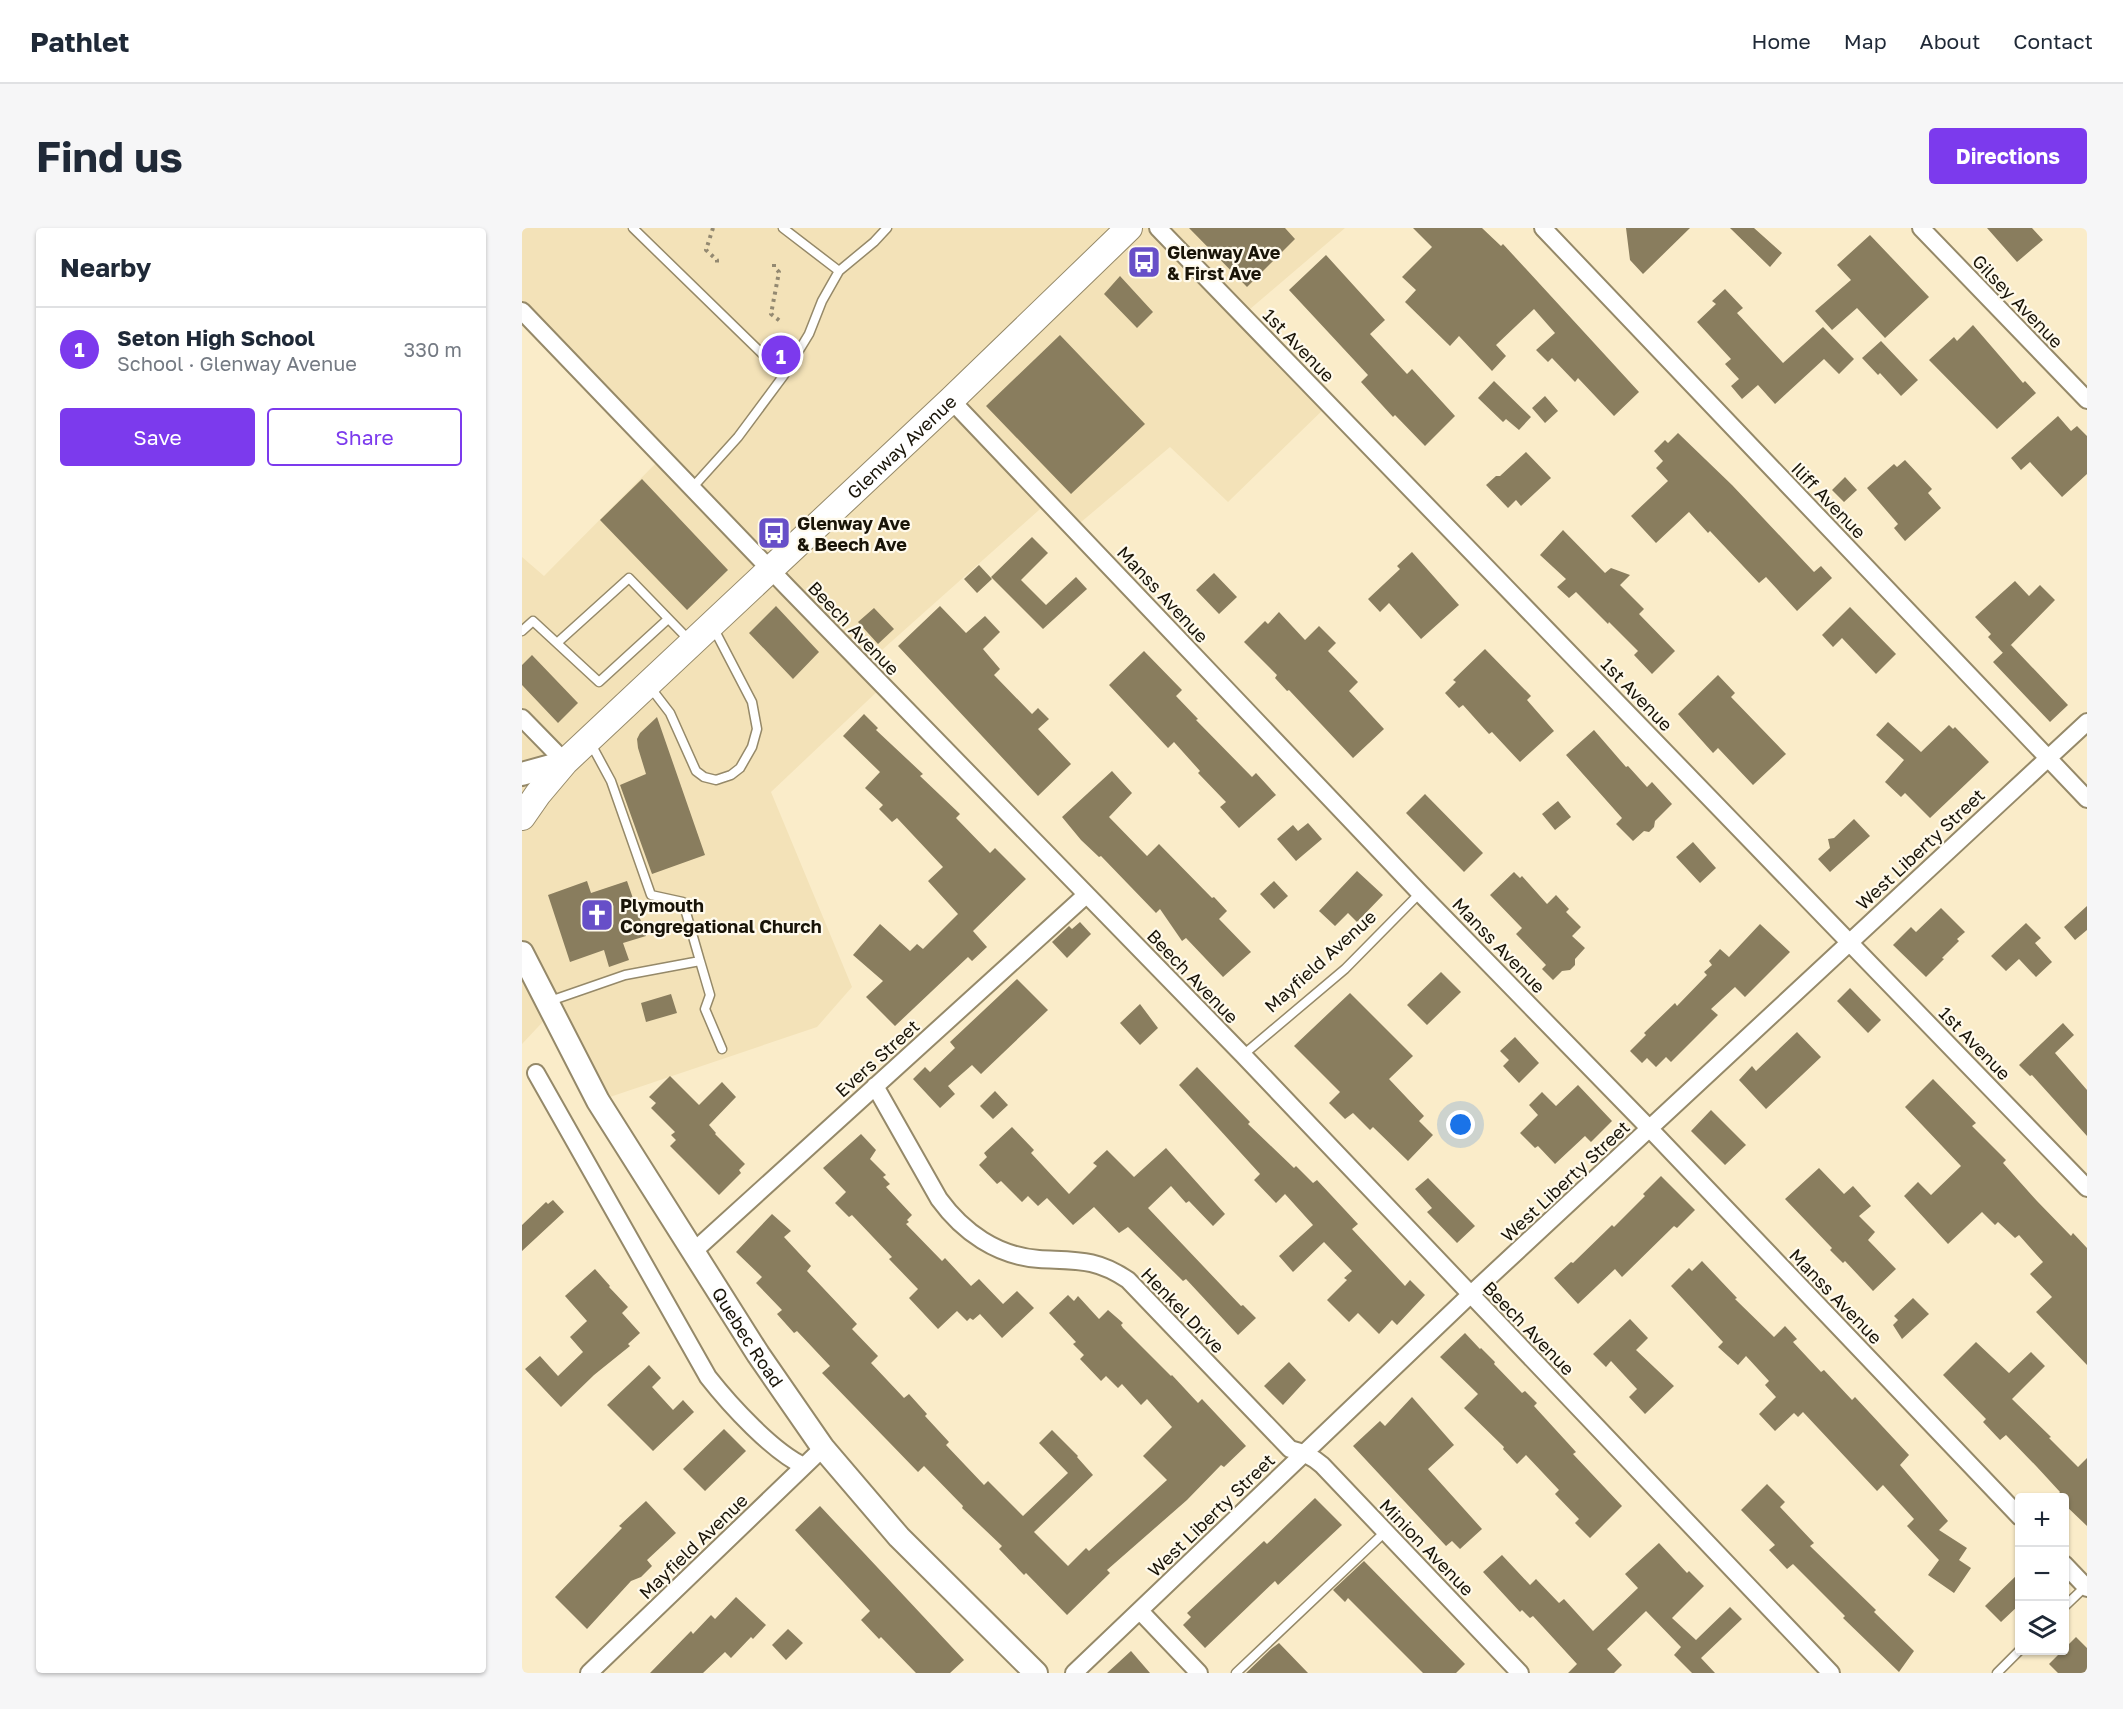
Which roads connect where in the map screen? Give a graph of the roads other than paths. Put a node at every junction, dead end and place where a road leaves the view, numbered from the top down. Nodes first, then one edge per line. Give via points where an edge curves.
1 (633, 228) edge
2 (783, 228) edge
3 (887, 228) edge
4 (1129, 228) edge
5 (1158, 228) edge
6 (1543, 228) edge
7 (1921, 228) edge
8 (839, 271) junction
9 (522, 311) edge
10 (784, 375) junction
11 (951, 400) junction
12 (2087, 400) edge
13 (692, 488) junction
14 (771, 570) junction
15 (668, 619) junction
16 (712, 626) junction
17 (522, 632) edge
18 (557, 643) junction
19 (692, 644) junction
20 (648, 685) junction
21 (522, 718) edge
22 (2087, 722) edge
23 (589, 740) junction
24 (2048, 758) junction
25 (565, 762) junction
26 (522, 774) edge
27 (2087, 799) edge
28 (522, 817) edge
29 (1420, 893) junction
30 (1086, 895) junction
31 (1849, 941) junction
32 (522, 953) edge
33 (700, 961) junction
34 (548, 1002) junction
35 (722, 1049) dead end
36 (1243, 1055) junction
37 (536, 1073) dead end
38 (875, 1086) junction
39 (1650, 1128) junction
40 (2087, 1188) edge
41 (694, 1251) junction
42 (1470, 1295) junction
43 (823, 1448) junction
44 (1303, 1452) junction
45 (804, 1466) junction
46 (2015, 1513) edge
47 (1385, 1532) junction
48 (2069, 1569) edge
49 (2086, 1587) edge
50 (2069, 1602) edge
51 (1140, 1611) junction
52 (2015, 1655) edge
53 (589, 1673) edge
54 (1036, 1673) edge
55 (1074, 1673) edge
56 (1199, 1673) edge
57 (1236, 1673) edge
58 (1520, 1673) edge
59 (1831, 1673) edge
60 (1997, 1673) edge

1 - 10 lane
2 - 8 lane
3 - 8 lane
4 - 11 main road, Glenway Avenue
5 - 31 street, 1st Avenue
6 - 24 street, Iliff Avenue
7 - 12 street, Gilsey Avenue
8 - 10 lane
9 - 13 street, Beech Avenue
10 - 13 lane via 738,437
11 - 14 main road, Glenway Avenue
11 - 29 street, Manss Avenue
13 - 14 street, Beech Avenue
14 - 16 main road, Glenway Avenue
14 - 30 street, Beech Avenue
15 - 18 lane via 599,682
15 - 18 lane via 629,578
15 - 19 lane
16 - 19 main road, Glenway Avenue
16 - 20 lane via 752,702 757,729 740,768 716,780 696,771 670,713
17 - 18 lane via 533,621
19 - 20 main road, Glenway Avenue
20 - 23 main road, Glenway Avenue
21 - 25 street
22 - 24 street, West Liberty Street
23 - 25 main road, Glenway Avenue
23 - 33 lane via 611,781 651,895 683,902
24 - 27 street, Iliff Avenue
24 - 31 street, West Liberty Street
25 - 26 street
25 - 28 main road, Glenway Avenue
29 - 36 lane, Mayfield Avenue via 1345,969
29 - 39 street, Manss Avenue
30 - 36 street, Beech Avenue
30 - 38 street, Evers Street
31 - 39 street, West Liberty Street
31 - 40 street, 1st Avenue
32 - 34 street, Quebec Road
33 - 34 lane via 625,975
33 - 35 lane via 710,995 705,1009
34 - 41 street, Quebec Road via 598,1101
36 - 42 street, Beech Avenue
37 - 45 street via 708,1377 737,1411 791,1460
38 - 41 street, Evers Street
38 - 44 street, Henkel Drive via 939,1199 965,1229 990,1246 1018,1256 1074,1259 1098,1264 1121,1275 1290,1449
39 - 42 street, West Liberty Street
39 - 46 street, Manss Avenue
41 - 43 street, Quebec Road
42 - 44 street, West Liberty Street
42 - 59 street, Beech Avenue
43 - 45 street, Mayfield Avenue
43 - 54 street, Quebec Road via 899,1537
44 - 47 street, Minion Avenue via 1314,1457
44 - 51 street, West Liberty Street
45 - 53 street, Mayfield Avenue
47 - 57 lane
47 - 58 street, Minion Avenue
48 - 49 street
49 - 50 lane
51 - 55 street, West Liberty Street
51 - 56 street
52 - 60 lane

